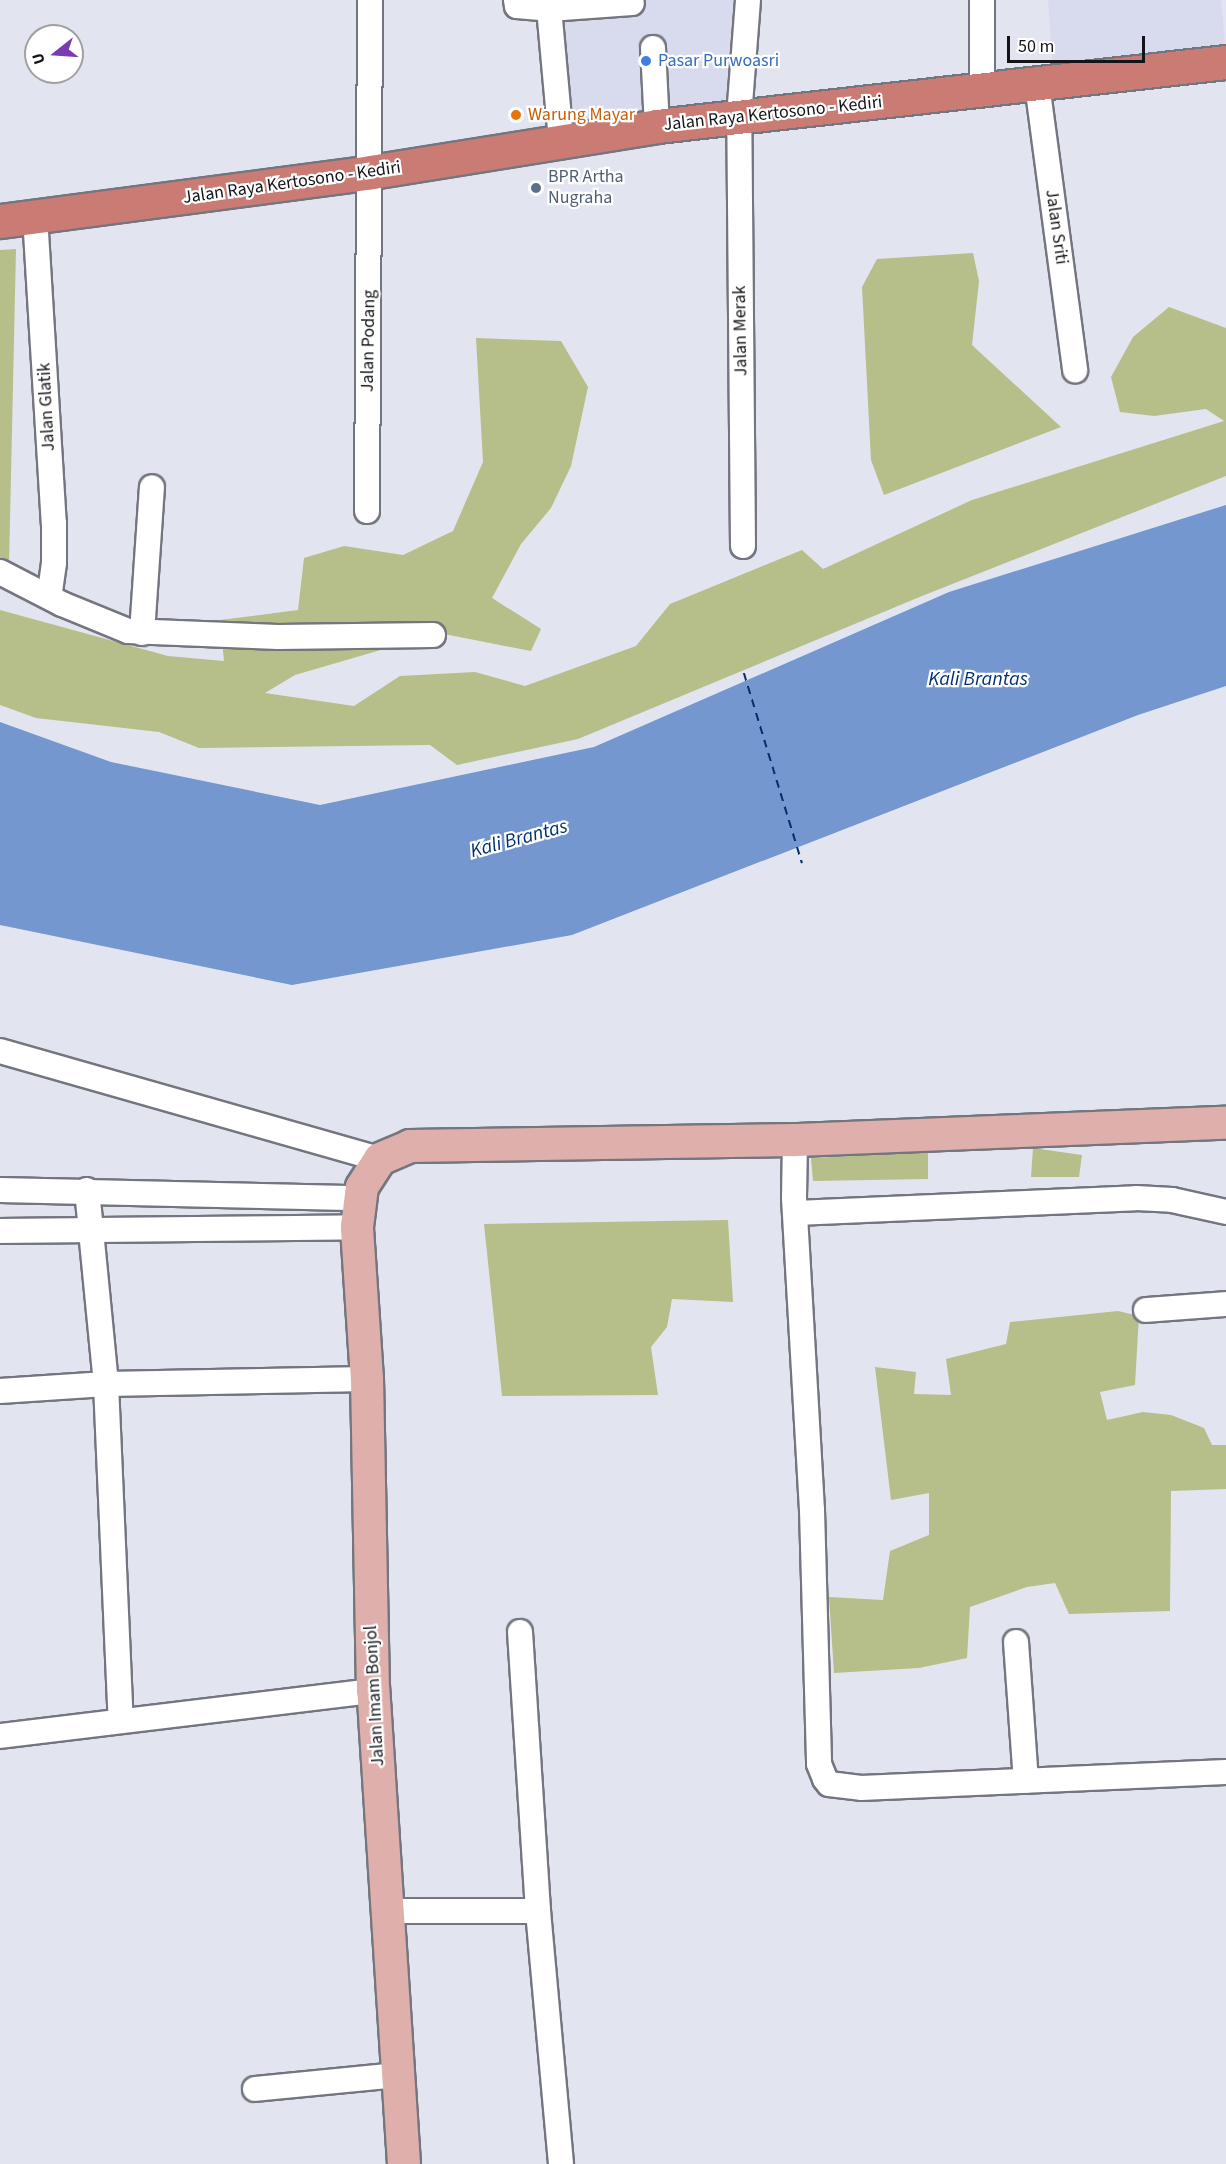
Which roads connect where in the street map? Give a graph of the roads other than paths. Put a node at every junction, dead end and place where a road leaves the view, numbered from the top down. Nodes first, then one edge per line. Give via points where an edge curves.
1 (370, 0) edge
2 (516, 0) edge
3 (748, 0) edge
4 (982, 0) edge
5 (632, 3) dead end
6 (549, 9) junction
7 (652, 48) dead end
8 (1226, 62) edge
9 (1037, 84) junction
10 (982, 91) junction
11 (739, 117) junction
12 (657, 126) junction
13 (561, 140) junction
14 (371, 172) junction
15 (35, 216) junction
16 (0, 222) edge
17 (1075, 370) dead end
18 (152, 487) dead end
19 (367, 511) dead end
20 (743, 546) dead end
21 (0, 572) edge
22 (49, 597) junction
23 (142, 633) junction
24 (433, 635) dead end
25 (0, 1051) edge
26 (1226, 1123) edge
27 (795, 1140) junction
28 (380, 1159) junction
29 (0, 1190) edge
30 (87, 1190) junction
31 (795, 1196) junction
32 (358, 1212) junction
33 (1226, 1212) edge
34 (89, 1223) junction
35 (0, 1231) edge
36 (1226, 1304) edge
37 (1146, 1310) dead end
38 (367, 1379) junction
39 (106, 1384) junction
40 (0, 1391) edge
41 (520, 1632) dead end
42 (1016, 1642) dead end
43 (373, 1691) junction
44 (121, 1721) junction
45 (0, 1736) edge
46 (1226, 1772) edge
47 (1026, 1781) junction
48 (388, 1911) junction
49 (538, 1911) junction
50 (398, 2075) junction
51 (255, 2089) dead end
52 (404, 2164) edge
53 (561, 2164) edge

1 - 14 street, Jalan Podang
2 - 6 street via 517,6
3 - 11 street, Jalan Merak
4 - 10 street
5 - 6 street
6 - 13 street
7 - 12 street
8 - 9 highway, Jalan Raya Kertosono - Kediri
9 - 10 highway, Jalan Raya Kertosono - Kediri
9 - 17 street, Jalan Sriti
10 - 11 highway, Jalan Raya Kertosono - Kediri
11 - 12 highway, Jalan Raya Kertosono - Kediri
11 - 20 street, Jalan Merak
12 - 13 highway, Jalan Raya Kertosono - Kediri
13 - 14 highway, Jalan Raya Kertosono - Kediri
14 - 15 highway, Jalan Raya Kertosono - Kediri
14 - 19 street, Jalan Podang
15 - 16 highway, Jalan Raya Kertosono - Kediri
15 - 22 street, Jalan Glatik via 54,524
18 - 23 street
21 - 22 street
22 - 23 street via 106,624
23 - 24 street
25 - 28 street
26 - 27 main road
27 - 28 main road via 410,1146
27 - 31 street
28 - 32 main road
29 - 30 street
30 - 32 street
30 - 34 street
31 - 33 street via 1136,1198 1172,1200
31 - 47 street via 822,1773 830,1784 850,1788
32 - 34 street
32 - 38 main road, Jalan Imam Bonjol
34 - 35 street
34 - 39 street
36 - 37 street
38 - 39 street
38 - 43 main road, Jalan Imam Bonjol
39 - 40 street
39 - 44 street
41 - 49 street
42 - 47 street
43 - 44 street
43 - 48 main road, Jalan Imam Bonjol
44 - 45 street
46 - 47 street
48 - 49 street
48 - 50 main road, Jalan Imam Bonjol
49 - 53 street
50 - 51 street
50 - 52 main road, Jalan Imam Bonjol

